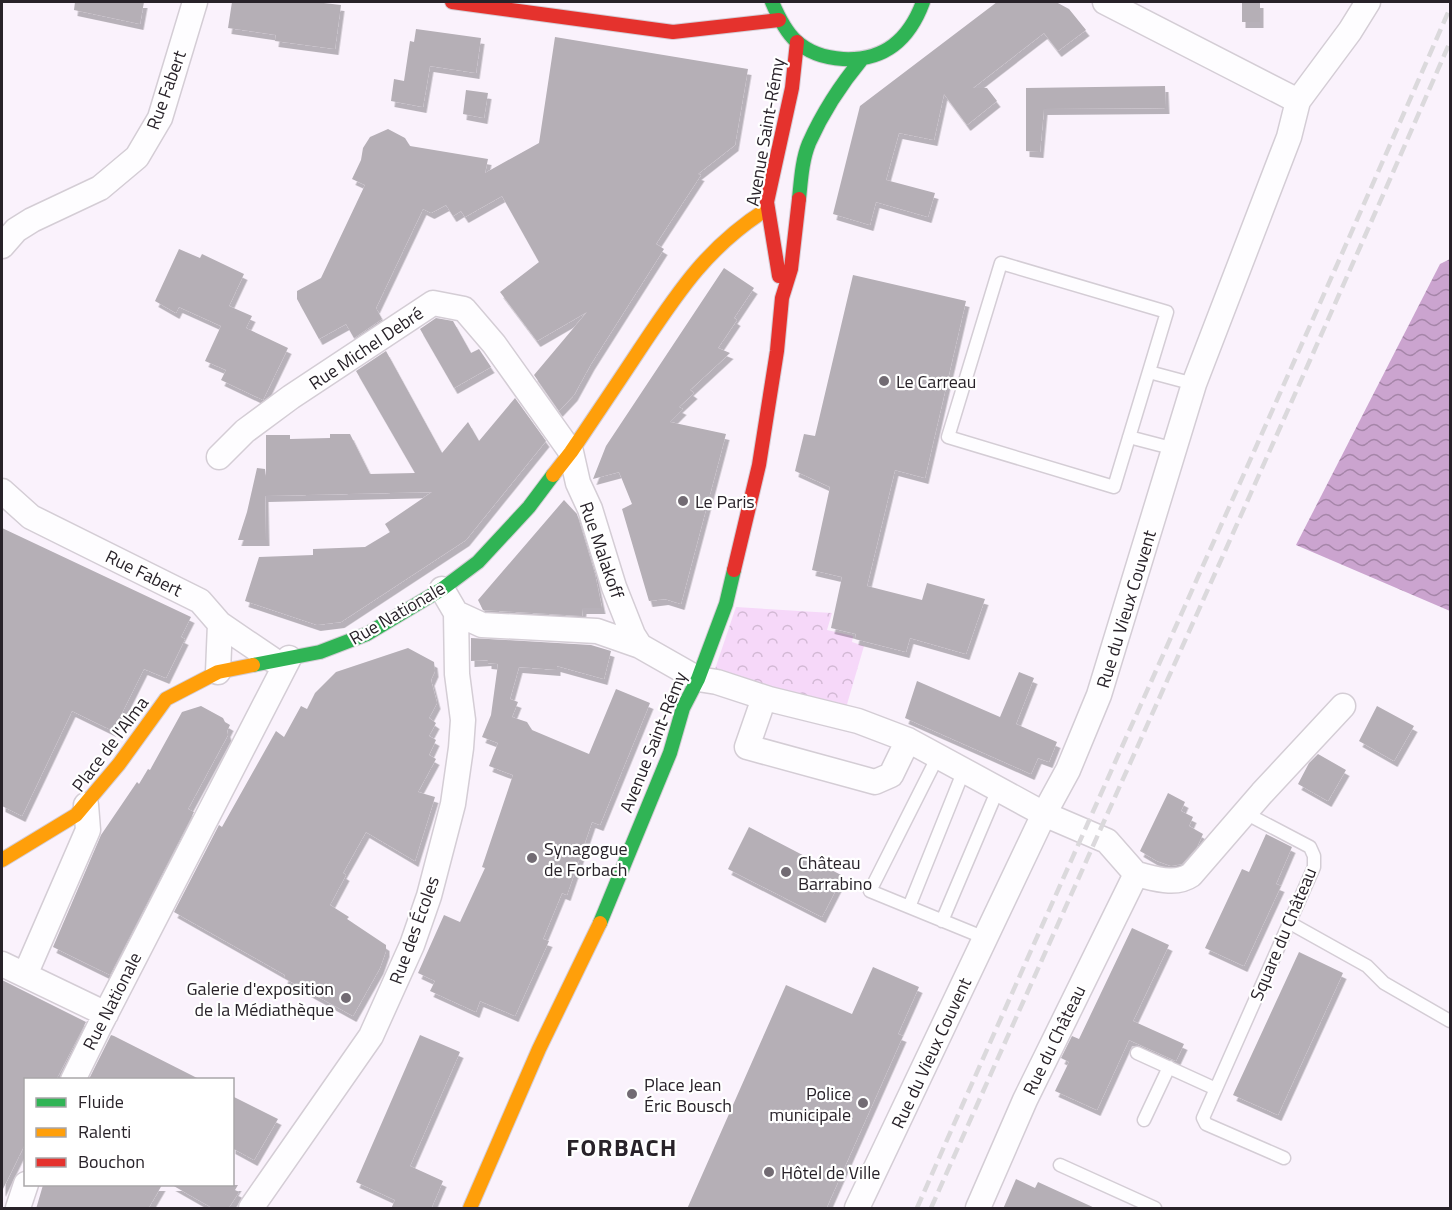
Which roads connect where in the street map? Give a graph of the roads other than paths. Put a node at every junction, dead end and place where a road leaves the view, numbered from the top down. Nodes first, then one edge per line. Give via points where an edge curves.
1 (195, 2) edge
2 (452, 2) edge
3 (772, 2) edge
4 (923, 2) edge
5 (1105, 2) edge
6 (1368, 2) edge
7 (779, 20) junction
8 (797, 42) junction
9 (862, 59) junction
10 (1298, 101) junction
11 (767, 209) junction
12 (2, 246) edge
13 (782, 298) junction
14 (1149, 372) junction
15 (1194, 384) junction
16 (1129, 437) junction
17 (1174, 449) junction
18 (571, 452) junction
19 (219, 457) dead end
20 (2, 491) edge
21 (442, 589) junction
22 (456, 613) junction
23 (220, 624) junction
24 (640, 646) junction
25 (281, 659) junction
26 (218, 672) junction
27 (698, 679) junction
28 (764, 698) junction
29 (1343, 706) dead end
30 (909, 740) junction
31 (938, 756) junction
32 (964, 770) junction
33 (998, 789) junction
34 (86, 805) junction
35 (1245, 813) junction
36 (1044, 814) junction
37 (2, 860) edge
38 (1136, 874) junction
39 (909, 907) junction
40 (942, 921) junction
41 (1290, 923) junction
42 (985, 938) junction
43 (2, 964) edge
44 (25, 975) junction
45 (106, 1014) junction
46 (1450, 1022) edge
47 (1137, 1053) dead end
48 (1169, 1067) junction
49 (74, 1078) edge
50 (1216, 1089) junction
51 (1144, 1120) dead end
52 (1284, 1158) dead end
53 (1060, 1165) dead end
54 (251, 1209) edge
55 (470, 1209) edge
56 (857, 1209) edge
57 (978, 1209) edge
58 (1155, 1209) edge

1 - 12 street, Rue Fabert via 160,118 137,157 99,188 16,230
2 - 7 main road via 673,32
3 - 7 main road
4 - 9 main road via 918,17 902,39 879,54
5 - 10 street
6 - 10 street, Rue du Vieux Couvent
7 - 8 main road
8 - 9 main road via 830,59
8 - 11 main road, Avenue Saint-Rémy via 792,88
9 - 13 main road, Avenue Saint-Rémy via 809,144 791,269
10 - 15 street, Rue du Vieux Couvent via 1289,137
11 - 13 main road, Avenue Saint-Rémy
11 - 18 main road, Rue Nationale via 742,224 699,265
13 - 27 main road, Avenue Saint-Rémy via 759,465 726,604
14 - 15 lane
14 - 16 lane
14 - 16 lane via 1167,312 1001,263 948,437 1114,487
15 - 17 street, Rue du Vieux Couvent
16 - 17 lane
17 - 36 street, Rue du Vieux Couvent via 1099,695 1068,770
18 - 19 street, Rue Michel Debré via 494,344 464,309 433,303 291,397 245,431
18 - 21 main road, Rue Nationale via 529,507 478,562
18 - 24 street, Rue Malakoff via 614,587
20 - 23 street, Rue Fabert via 31,517 200,601
21 - 22 street
21 - 25 main road, Rue Nationale via 367,634 320,652
22 - 24 street via 482,625 597,631
22 - 54 street, Rue des Écoles via 463,720 461,748 453,804 429,896 412,945 371,1036
23 - 25 street, Rue Fabert
23 - 26 street
24 - 27 street
25 - 26 main road, Place de l'Alma
25 - 45 street, Rue Nationale
26 - 34 main road, Place de l'Alma via 166,699
27 - 28 street
27 - 55 main road, Avenue Saint-Rémy via 683,708 670,753 597,929
28 - 30 street via 858,721
28 - 30 street via 747,747 875,782 891,775
29 - 35 street
30 - 31 street
31 - 32 street
31 - 39 lane via 870,891
32 - 33 street
32 - 39 lane
33 - 36 street
33 - 40 lane
34 - 37 main road, Place de l'Alma
34 - 44 street via 88,830
35 - 38 street via 1183,880
35 - 41 lane, Square du Château via 1310,847 1314,856 1314,867
36 - 38 street via 1107,841
36 - 42 street, Rue du Vieux Couvent
38 - 57 street, Rue du Château via 1025,1100
39 - 40 lane
40 - 42 lane
41 - 46 lane via 1367,966 1384,983
41 - 50 lane, Square du Château
42 - 56 street, Rue du Vieux Couvent
43 - 44 street
44 - 45 street
45 - 49 street, Rue Nationale
47 - 48 lane
48 - 50 lane
48 - 51 lane
50 - 52 lane, Square du Château via 1203,1118 1206,1124
53 - 58 lane

